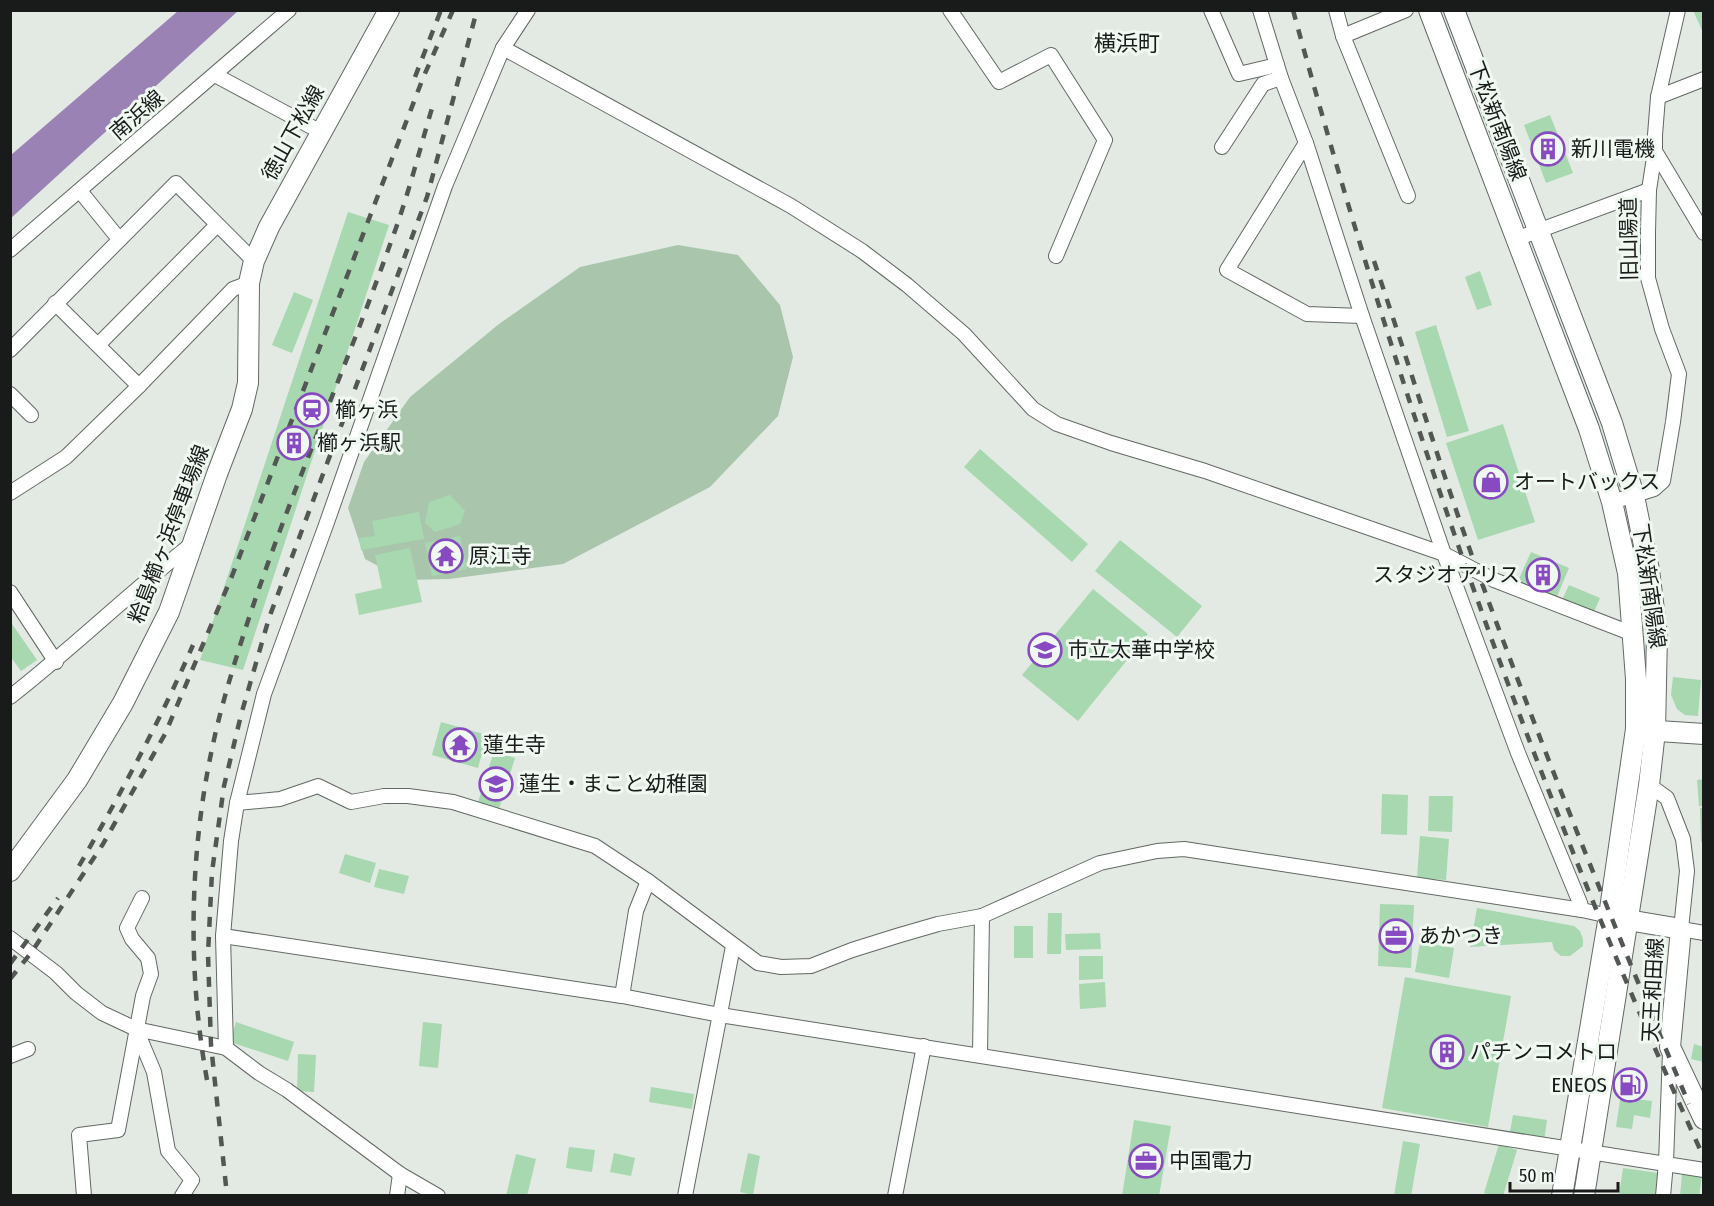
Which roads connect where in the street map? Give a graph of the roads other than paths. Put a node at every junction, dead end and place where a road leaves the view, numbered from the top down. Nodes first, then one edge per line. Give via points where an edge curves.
1 (289, 10) edge
2 (389, 10) edge
3 (528, 10) edge
4 (950, 10) edge
5 (1211, 10) edge
6 (1260, 10) edge
7 (1336, 10) edge
8 (1406, 10) edge
9 (1429, 10) edge
10 (1454, 10) edge
11 (1678, 10) edge
12 (1343, 36) junction
13 (503, 48) junction
14 (1279, 72) junction
15 (215, 75) junction
16 (1704, 79) edge
17 (1658, 97) junction
18 (321, 132) junction
19 (1306, 143) junction
20 (1222, 147) dead end
21 (1655, 151) junction
22 (1648, 190) junction
23 (80, 191) junction
24 (1408, 196) dead end
25 (217, 225) junction
26 (1538, 231) junction
27 (1704, 233) edge
28 (119, 239) junction
29 (1516, 239) junction
30 (10, 250) edge
31 (1056, 256) dead end
32 (254, 261) junction
33 (249, 283) junction
34 (55, 303) junction
35 (1362, 316) junction
36 (98, 345) junction
37 (10, 350) edge
38 (139, 386) junction
39 (10, 394) edge
40 (32, 415) dead end
41 (10, 493) edge
42 (1634, 496) junction
43 (1612, 502) junction
44 (195, 542) junction
45 (1444, 554) junction
46 (10, 591) edge
47 (1633, 634) junction
48 (56, 662) junction
49 (10, 697) edge
50 (1646, 730) junction
51 (1704, 734) edge
52 (1649, 784) junction
53 (237, 803) junction
54 (10, 871) edge
55 (648, 881) junction
56 (142, 898) dead end
57 (1582, 910) junction
58 (982, 916) junction
59 (1618, 918) junction
60 (1681, 929) junction
61 (1704, 933) edge
62 (223, 936) junction
63 (10, 938) edge
64 (733, 946) junction
65 (622, 996) junction
66 (720, 1015) junction
67 (136, 1029) junction
68 (924, 1046) junction
69 (1670, 1047) junction
70 (226, 1048) junction
71 (28, 1049) dead end
72 (980, 1055) junction
73 (10, 1056) edge
74 (1704, 1119) edge
75 (1569, 1149) junction
76 (1592, 1153) junction
77 (1666, 1163) junction
78 (1704, 1170) edge
79 (400, 1174) junction
80 (84, 1196) edge
81 (182, 1196) edge
82 (397, 1196) edge
83 (438, 1196) edge
84 (685, 1196) edge
85 (895, 1196) edge
86 (1562, 1196) edge
87 (1584, 1196) edge
88 (1663, 1196) edge

1 - 15 street, 南浜線
2 - 18 main road, 徳山下松線
3 - 13 street
4 - 31 street via 999,82 1051,55 1105,140
5 - 14 street via 1239,74
6 - 14 street
7 - 12 street
8 - 12 street
9 - 29 main road, 下松新南陽線
10 - 26 main road, 下松新南陽線
11 - 17 street, 旧山陽道
12 - 24 street
13 - 45 street via 791,206 862,251 964,334 1026,402 1057,424
13 - 53 street via 444,186 264,694
14 - 19 street
14 - 20 street via 1263,84
15 - 18 street
15 - 23 street, 南浜線
16 - 17 street
17 - 21 street, 旧山陽道
18 - 32 main road, 徳山下松線
19 - 35 street
19 - 35 street via 1227,270 1307,314
21 - 22 street, 旧山陽道
21 - 27 street
22 - 26 street
22 - 42 street, 旧山陽道 via 1648,278 1678,374 1663,481
23 - 28 street
23 - 30 street, 南浜線
25 - 28 street via 176,183
25 - 32 street
25 - 36 street
26 - 29 street
26 - 42 main road, 下松新南陽線 via 1612,423
28 - 34 street
29 - 43 main road, 下松新南陽線 via 1589,429
32 - 33 main road, 徳山下松線
33 - 38 street via 233,289
33 - 44 main road, 粭島櫛ヶ浜停車場線 via 248,383
34 - 36 street
34 - 37 street
35 - 45 street
36 - 38 street
38 - 41 street via 66,457
39 - 40 street
42 - 43 street, 旧山陽道
42 - 50 main road, 下松新南陽線 via 1657,634
43 - 47 main road, 下松新南陽線 via 1628,573
44 - 48 street via 148,578
44 - 54 main road, 粭島櫛ヶ浜停車場線 via 169,612 123,704 77,780
45 - 47 street via 1494,580
45 - 57 street
46 - 48 street
47 - 50 main road, 下松新南陽線 via 1636,679
48 - 49 street
50 - 51 main road
50 - 52 main road, 下松新南陽線
50 - 59 main road, 下松新南陽線
52 - 59 main road, 下松新南陽線
52 - 60 street via 1667,798 1683,838 1688,871
53 - 55 street via 280,799 318,786 351,802 384,796 453,802 595,846
53 - 62 street
55 - 64 street
55 - 65 street via 636,910
56 - 67 street via 126,928 148,958 152,974
57 - 58 street via 1184,849 1100,863
57 - 59 street
58 - 64 street via 900,935 811,966 758,963
58 - 72 street
59 - 60 main road, 天王和田線
59 - 75 main road, 下松新南陽線
59 - 76 main road, 下松新南陽線
60 - 61 street
60 - 69 main road, 天王和田線
62 - 65 street
62 - 70 street
63 - 67 street via 102,1013
64 - 66 street
65 - 66 street
66 - 68 street
66 - 84 street
67 - 70 street
67 - 80 street via 117,1130 79,1135
67 - 81 street via 154,1072 168,1151 192,1180
68 - 72 street
68 - 85 street
69 - 74 main road, 天王和田線
69 - 77 street
70 - 79 street
71 - 73 street
72 - 75 street
75 - 76 street
75 - 86 main road, 下松新南陽線
76 - 77 street
76 - 87 main road, 下松新南陽線
77 - 78 street
77 - 88 street
79 - 82 street
79 - 83 street

